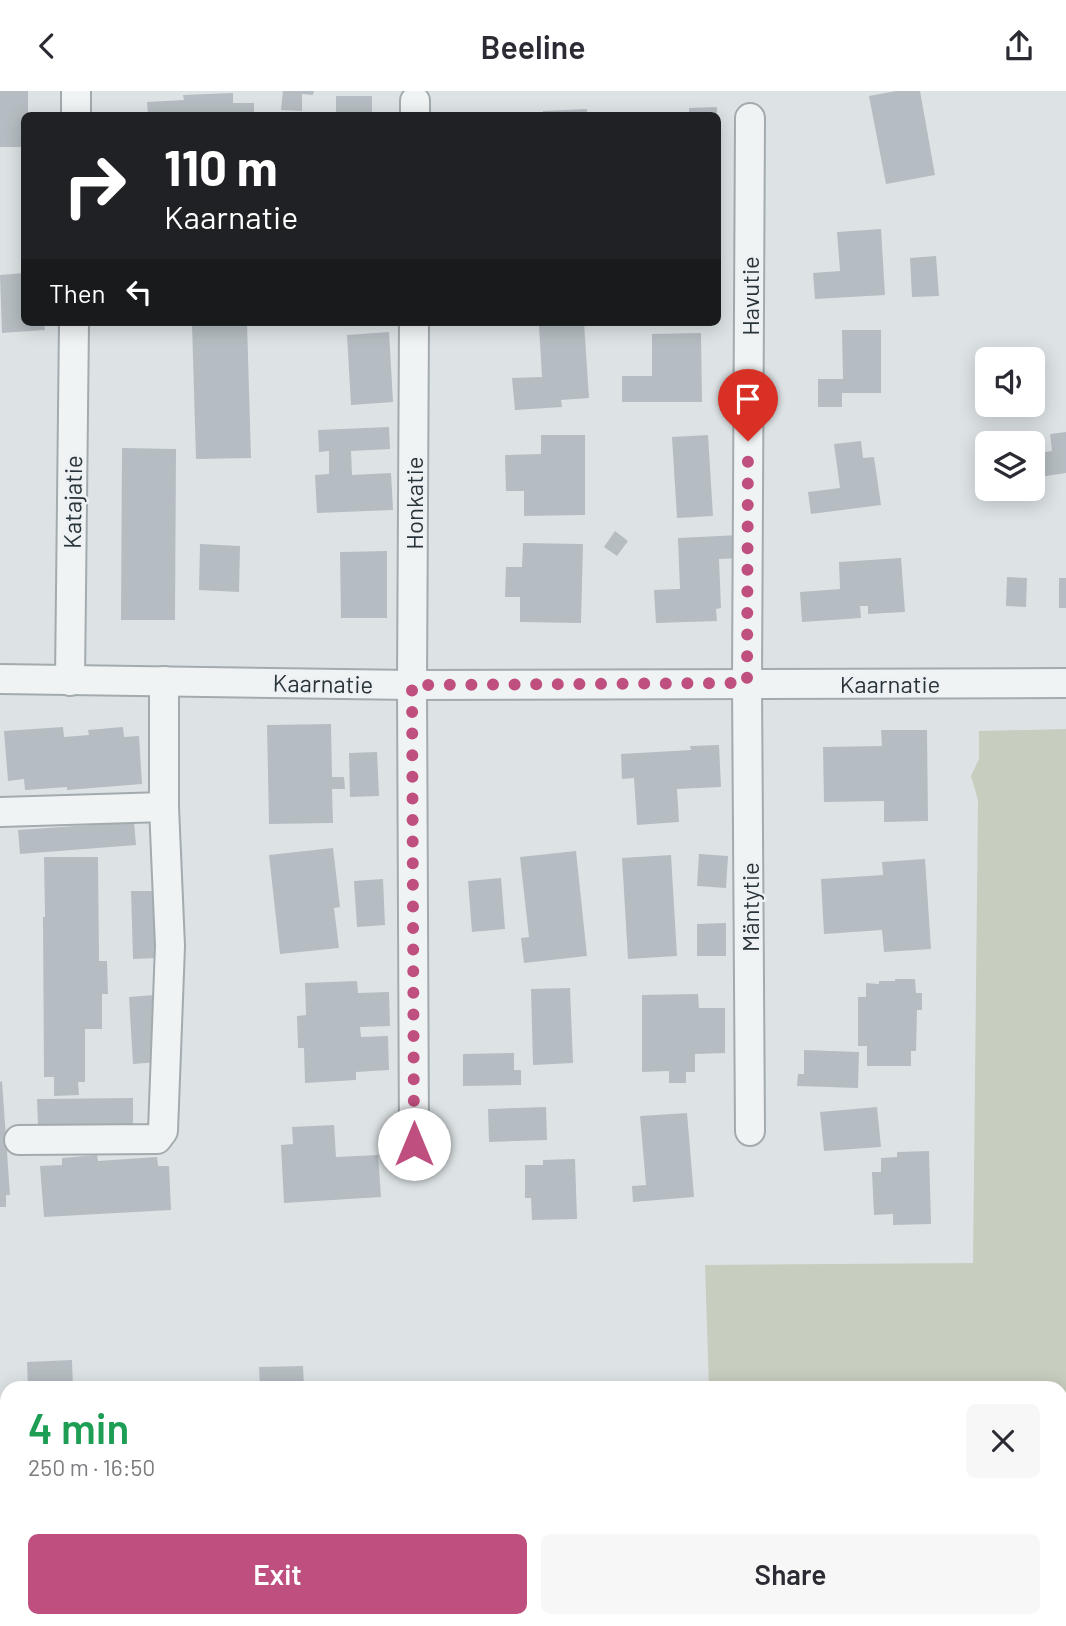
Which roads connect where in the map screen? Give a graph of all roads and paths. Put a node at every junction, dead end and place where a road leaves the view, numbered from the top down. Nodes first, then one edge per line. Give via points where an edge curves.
1 (76, 91) edge
2 (76, 112) edge
3 (750, 118) dead end
4 (74, 326) edge
5 (414, 326) edge
6 (0, 679) edge
7 (70, 681) junction
8 (164, 681) junction
9 (747, 683) junction
10 (1066, 683) edge
11 (412, 685) junction
12 (164, 807) junction
13 (1, 812) edge
14 (750, 1131) dead end
15 (19, 1140) dead end
16 (414, 1144) dead end

1 - 2 street
3 - 9 street, Havutie
4 - 7 street, Katajatie
5 - 11 street, Honkatie
6 - 7 street, Kaarnatie
7 - 8 street, Kaarnatie
8 - 11 street, Kaarnatie
8 - 12 street
9 - 10 street, Kaarnatie
9 - 11 street, Kaarnatie
9 - 14 street, Mäntytie
11 - 16 street, Honkatie
12 - 13 street
12 - 15 street via 170,946 163,1131 157,1139

